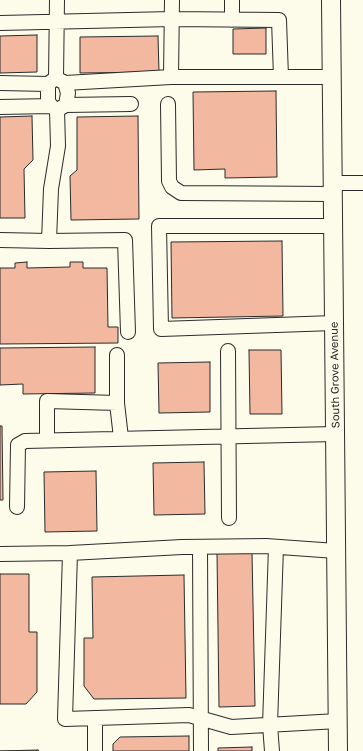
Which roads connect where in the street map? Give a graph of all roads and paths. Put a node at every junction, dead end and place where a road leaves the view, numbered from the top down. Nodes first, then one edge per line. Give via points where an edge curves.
1 (58, 0) edge
2 (172, 0) edge
3 (232, 0) edge
4 (332, 0) edge
5 (172, 19) junction
6 (232, 20) junction
7 (0, 23) edge
8 (57, 23) junction
9 (171, 77) junction
10 (281, 77) junction
11 (332, 77) junction
12 (57, 81) junction
13 (0, 83) edge
14 (131, 104) dead end
15 (168, 104) dead end
16 (0, 107) edge
17 (58, 107) junction
18 (363, 183) edge
19 (333, 189) junction
20 (334, 226) junction
21 (0, 240) edge
22 (49, 241) junction
23 (334, 323) junction
24 (128, 332) dead end
25 (228, 352) dead end
26 (117, 355) dead end
27 (117, 403) junction
28 (336, 434) junction
29 (228, 436) junction
30 (121, 438) junction
31 (47, 440) junction
32 (17, 507) dead end
33 (229, 518) dead end
34 (200, 547) junction
35 (276, 548) junction
36 (336, 551) junction
37 (70, 553) junction
38 (0, 554) edge
39 (94, 718) junction
40 (200, 718) junction
41 (338, 721) junction
42 (270, 725) junction
43 (95, 751) edge
44 (201, 751) edge
45 (272, 751) edge
46 (338, 751) edge

1 - 8 lane
2 - 5 lane
3 - 6 lane
4 - 11 main road, South Grove Avenue
5 - 6 lane
5 - 8 lane
5 - 9 lane
6 - 10 lane via 279,20
7 - 8 lane
8 - 12 lane
9 - 10 lane
9 - 12 lane
10 - 11 lane
11 - 19 main road, South Grove Avenue
12 - 13 lane
12 - 17 lane via 68,93
12 - 17 lane via 48,101
14 - 17 lane
15 - 19 lane via 169,181 172,187 181,193
16 - 17 lane
17 - 22 lane via 58,146 51,189
18 - 19 lane
19 - 20 main road, South Grove Avenue
20 - 23 main road, South Grove Avenue
20 - 23 lane via 160,226 161,329
21 - 22 lane
22 - 24 lane via 125,240
23 - 28 main road, South Grove Avenue
25 - 29 lane
26 - 27 lane
27 - 30 lane
27 - 31 lane via 47,402
28 - 29 lane
28 - 36 main road, South Grove Avenue
29 - 30 lane
29 - 33 lane
30 - 31 lane
31 - 32 lane via 25,440 18,445
34 - 35 lane
34 - 37 lane
34 - 40 lane
35 - 36 lane
35 - 42 lane
36 - 41 main road, South Grove Avenue
37 - 38 lane
37 - 39 lane via 66,719
39 - 40 lane via 189,715
39 - 43 lane
40 - 42 lane via 231,727
40 - 44 lane
41 - 42 lane
41 - 46 main road, South Grove Avenue
42 - 45 lane

